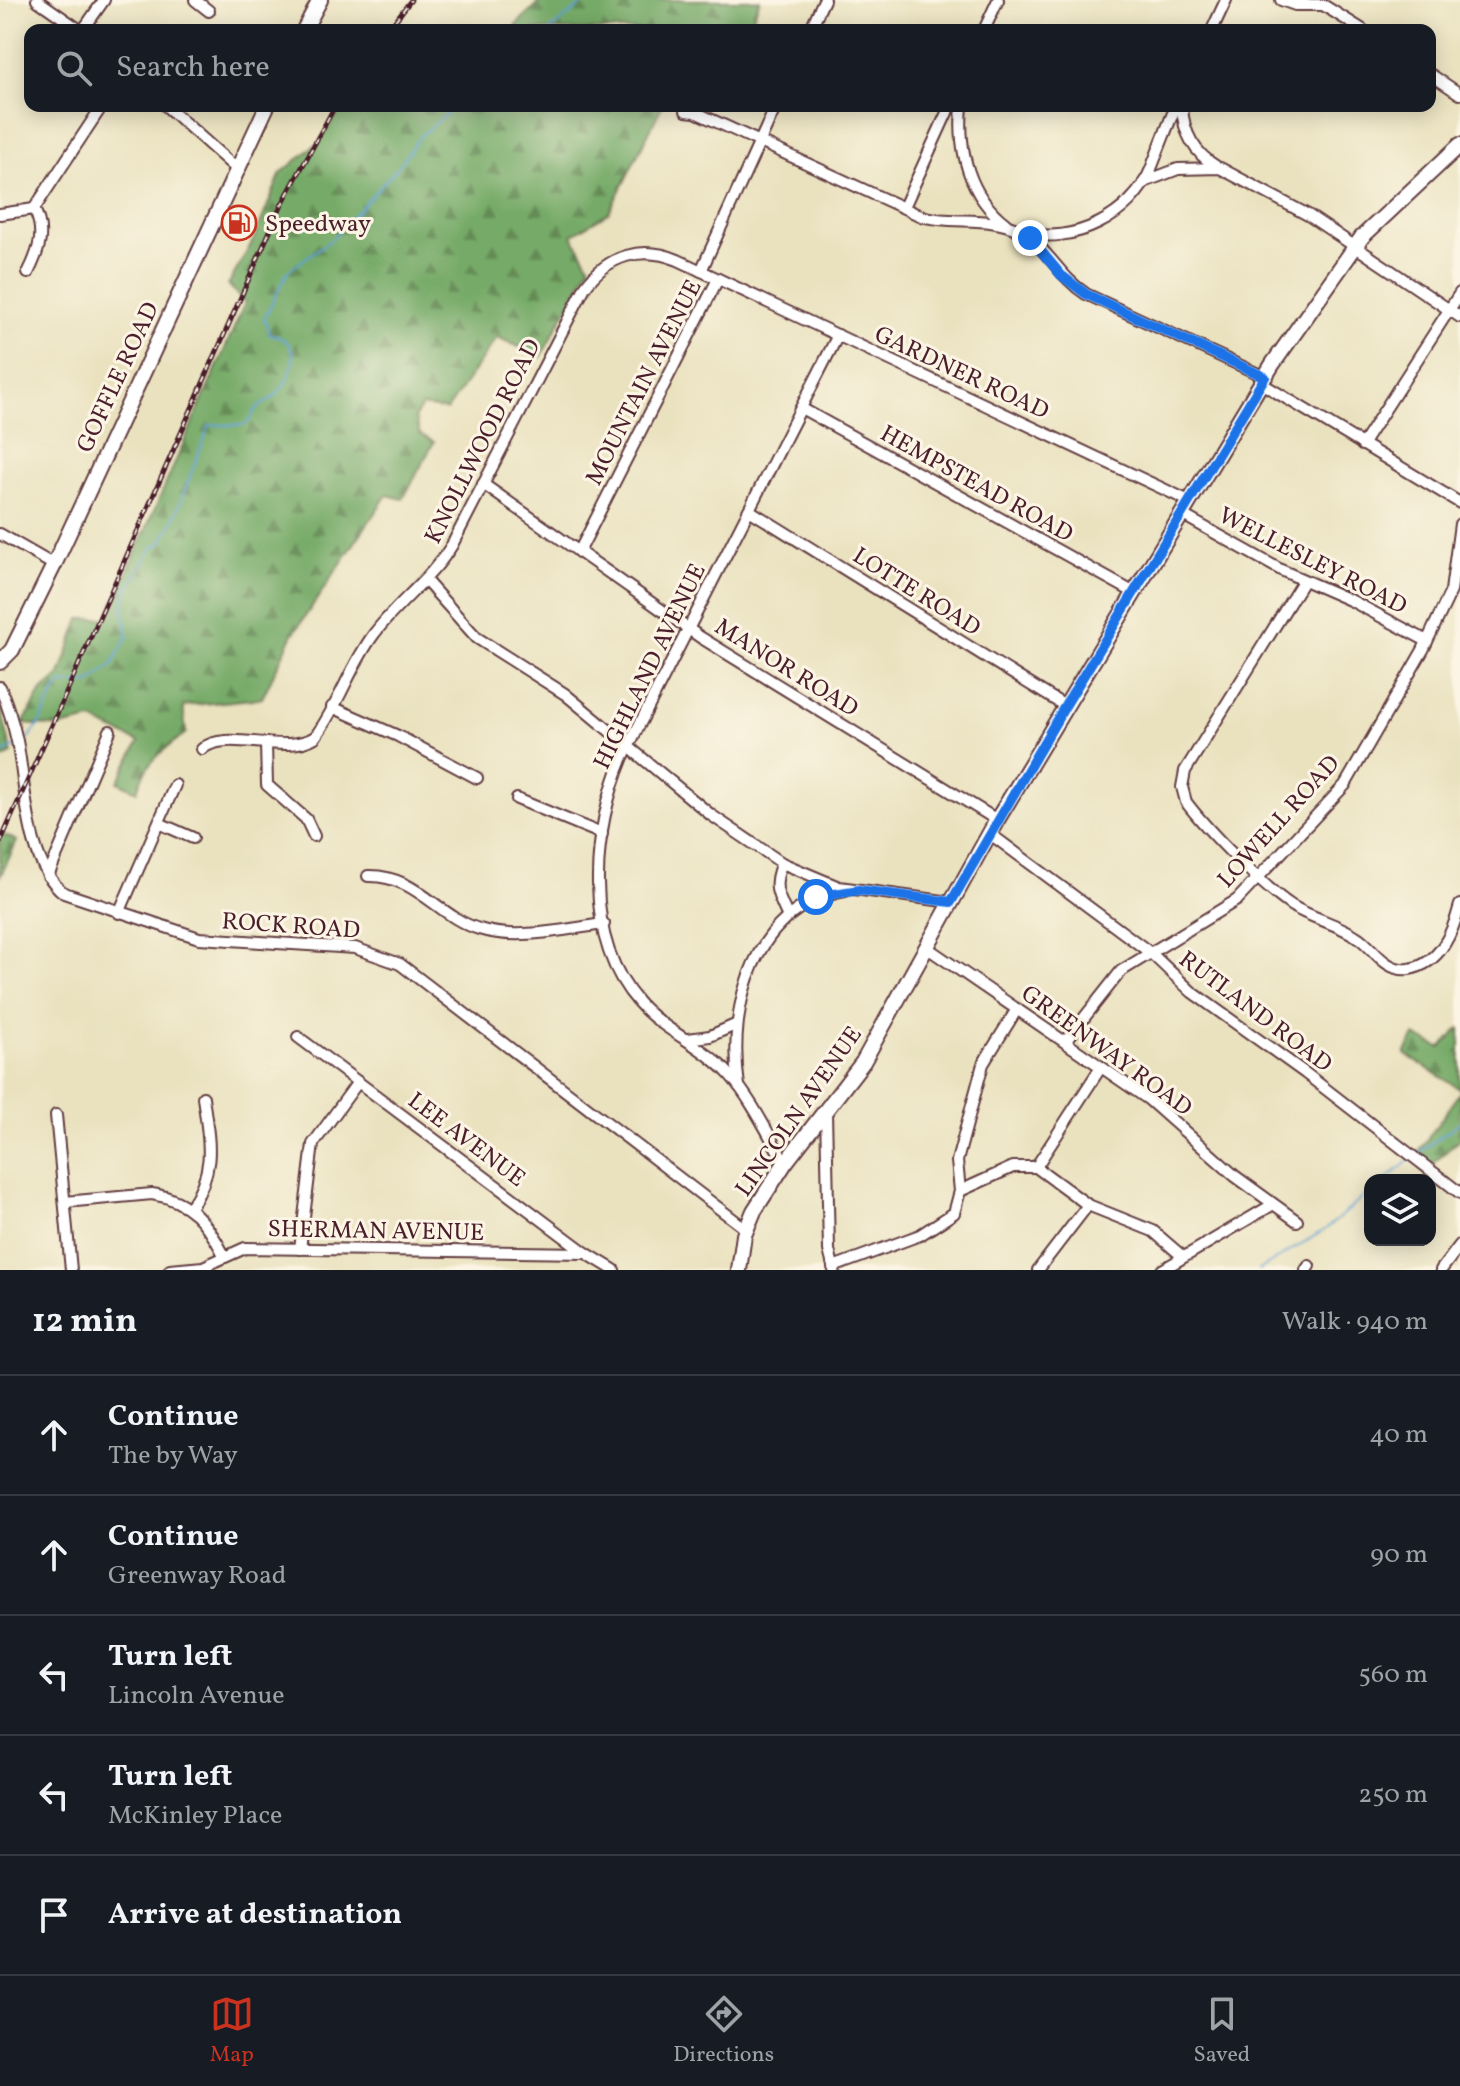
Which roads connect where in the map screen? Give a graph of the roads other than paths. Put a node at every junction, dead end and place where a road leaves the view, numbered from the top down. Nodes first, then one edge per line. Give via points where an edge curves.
1 (37, 0) edge
2 (104, 0) edge
3 (195, 0) edge
4 (320, 0) edge
5 (824, 0) edge
6 (998, 0) edge
7 (1226, 0) edge
8 (1281, 0) edge
9 (209, 11) dead end
10 (73, 24) edge
11 (86, 24) edge
12 (307, 24) edge
13 (813, 24) edge
14 (987, 24) edge
15 (1215, 24) edge
16 (1353, 24) edge
17 (1436, 78) edge
18 (1460, 94) edge
19 (98, 112) edge
20 (173, 112) edge
21 (264, 112) edge
22 (695, 112) edge
23 (773, 112) edge
24 (947, 112) edge
25 (961, 112) edge
26 (1176, 112) edge
27 (1180, 112) edge
28 (760, 140) junction
29 (1460, 145) edge
30 (1220, 168) junction
31 (239, 171) junction
32 (1142, 183) junction
33 (904, 207) junction
34 (34, 209) junction
35 (0, 214) edge
36 (1012, 227) junction
37 (1353, 248) junction
38 (701, 271) junction
39 (28, 273) dead end
40 (718, 279) junction
41 (1460, 293) edge
42 (1449, 310) junction
43 (1460, 317) edge
44 (838, 335) junction
45 (1263, 380) junction
46 (801, 408) junction
47 (1362, 445) junction
48 (483, 484) junction
49 (1460, 503) edge
50 (1185, 508) junction
51 (749, 510) junction
52 (1460, 524) edge
53 (0, 534) edge
54 (579, 552) junction
55 (54, 565) junction
56 (425, 580) junction
57 (1303, 581) junction
58 (1456, 584) edge
59 (1133, 592) junction
60 (688, 629) junction
61 (1427, 641) junction
62 (0, 662) edge
63 (0, 687) edge
64 (1065, 706) junction
65 (332, 707) junction
66 (110, 731) dead end
67 (266, 743) junction
68 (628, 747) junction
69 (202, 749) dead end
70 (477, 778) dead end
71 (175, 785) dead end
72 (517, 799) dead end
73 (159, 823) junction
74 (993, 827) junction
75 (602, 834) junction
76 (314, 836) dead end
77 (193, 838) dead end
78 (782, 863) junction
79 (48, 876) junction
80 (368, 876) dead end
81 (1260, 877) junction
82 (859, 890) junction
83 (951, 902) junction
84 (1460, 905) edge
85 (119, 913) junction
86 (787, 915) junction
87 (604, 924) junction
88 (926, 947) junction
89 (1152, 954) junction
90 (1017, 1009) junction
91 (735, 1025) junction
92 (298, 1037) dead end
93 (688, 1039) junction
94 (1065, 1042) junction
95 (1101, 1067) junction
96 (358, 1082) junction
97 (739, 1086) junction
98 (203, 1097) dead end
99 (826, 1111) junction
100 (56, 1115) dead end
101 (785, 1163) junction
102 (1036, 1167) junction
103 (960, 1191) junction
104 (1460, 1193) edge
105 (65, 1202) junction
106 (1088, 1205) junction
107 (1272, 1205) junction
108 (190, 1208) junction
109 (1297, 1221) dead end
110 (746, 1229) junction
111 (1460, 1245) edge
112 (300, 1249) junction
113 (586, 1253) junction
114 (224, 1255) junction
115 (1182, 1256) junction
116 (208, 1268) edge
117 (834, 1269) edge
118 (71, 1270) edge
119 (170, 1270) edge
120 (614, 1270) edge
121 (739, 1270) edge
122 (1038, 1270) edge
123 (1162, 1270) edge
124 (1441, 1270) edge

1 - 10 street
2 - 11 street
3 - 9 street
4 - 12 main road
5 - 13 street
6 - 14 street
7 - 15 street
8 - 16 street via 1323,5
17 - 18 street
19 - 34 street
20 - 31 street
21 - 31 main road, GOFFLE ROAD
22 - 28 street
23 - 28 street, MOUNTAIN AVENUE
24 - 33 street
25 - 36 street via 967,170 992,211
26 - 32 street
27 - 30 street via 1193,145
28 - 33 street
28 - 38 street, MOUNTAIN AVENUE
29 - 37 main road, LINCOLN AVENUE
30 - 32 street via 1178,169
30 - 37 street via 1286,201
31 - 55 main road, GOFFLE ROAD
32 - 36 street via 1116,211 1087,229 1050,237
33 - 36 street via 947,222 990,221
34 - 35 street
34 - 39 street via 41,222 39,250
36 - 45 street via 1086,294
37 - 42 street
37 - 45 main road, LINCOLN AVENUE
38 - 40 street, MOUNTAIN AVENUE
38 - 48 street, KNOLLWOOD ROAD via 667,255 642,252 621,257 596,273
40 - 44 street, GARDNER ROAD
40 - 54 street, MOUNTAIN AVENUE
41 - 42 street
42 - 43 street
42 - 47 street
44 - 46 street, HIGHLAND AVENUE
44 - 50 street, GARDNER ROAD
45 - 47 street
45 - 50 main road, LINCOLN AVENUE
46 - 51 street, HIGHLAND AVENUE
46 - 59 street, HEMPSTEAD ROAD
47 - 49 street
48 - 54 street, MANOR ROAD
48 - 56 street, KNOLLWOOD ROAD via 452,545
50 - 57 street, WELLESLEY ROAD
50 - 59 main road, LINCOLN AVENUE
51 - 60 street, HIGHLAND AVENUE
51 - 64 street, LOTTE ROAD
52 - 58 street, LOWELL ROAD
53 - 55 street
54 - 60 street, MANOR ROAD
55 - 62 main road, GOFFLE ROAD via 12,650
56 - 65 street, KNOLLWOOD ROAD via 375,633
56 - 68 street via 477,638 565,694
57 - 61 street, WELLESLEY ROAD
57 - 81 street via 1185,771 1183,794 1192,809
58 - 61 street, LOWELL ROAD
59 - 64 main road, LINCOLN AVENUE
60 - 68 street, HIGHLAND AVENUE
60 - 74 street, MANOR ROAD
61 - 81 street, LOWELL ROAD via 1345,785
63 - 79 street via 19,751 37,853
64 - 74 main road, LINCOLN AVENUE
65 - 67 street, KNOLLWOOD ROAD via 312,739
65 - 70 street
66 - 79 street
67 - 69 street, KNOLLWOOD ROAD via 218,742
67 - 76 street via 267,785 306,819
68 - 75 street, HIGHLAND AVENUE via 611,787
68 - 78 street via 711,815
71 - 73 street
72 - 75 street
73 - 77 street
73 - 85 street
74 - 83 main road, LINCOLN AVENUE
74 - 89 street, RUTLAND ROAD
75 - 87 street, HIGHLAND AVENUE via 599,888
78 - 82 street via 822,882
78 - 86 street via 775,891
79 - 85 street, ROCK ROAD via 71,897
80 - 87 street via 406,885 481,930 545,931
81 - 84 street via 1291,905 1358,937 1381,960 1400,969 1421,965 1448,942
81 - 89 street, LOWELL ROAD via 1237,900
82 - 83 street
82 - 86 street via 816,897
83 - 88 main road, LINCOLN AVENUE
85 - 110 street, ROCK ROAD via 199,938 355,948 391,959
86 - 91 street via 755,963
87 - 93 street, HIGHLAND AVENUE via 610,952 628,989 654,1017
88 - 90 street, GREENWAY ROAD
88 - 99 main road, LINCOLN AVENUE via 863,1062
89 - 94 street, LOWELL ROAD via 1121,971
89 - 104 street, RUTLAND ROAD via 1192,992
90 - 94 street, GREENWAY ROAD
90 - 103 street via 983,1064 957,1161
91 - 93 street
91 - 97 street
92 - 96 street, LEE AVENUE
93 - 97 street, HIGHLAND AVENUE
94 - 95 street, GREENWAY ROAD
95 - 102 street
95 - 107 street, GREENWAY ROAD via 1148,1099
96 - 112 street via 311,1148
96 - 113 street, LEE AVENUE
97 - 101 street, HIGHLAND AVENUE
98 - 108 street via 210,1164
99 - 101 main road, LINCOLN AVENUE
99 - 117 street via 829,1250
100 - 105 street
101 - 110 main road, LINCOLN AVENUE
102 - 103 street via 1013,1167
102 - 106 street
103 - 117 street via 954,1213 935,1228
105 - 108 street via 152,1194
105 - 118 street
106 - 115 street via 1153,1231
106 - 122 street
107 - 109 street, GREENWAY ROAD
107 - 115 street
108 - 114 street
110 - 121 main road, LINCOLN AVENUE
111 - 124 street
112 - 113 street, SHERMAN AVENUE
112 - 114 street, SHERMAN AVENUE via 245,1248
113 - 120 street, LEE AVENUE
114 - 116 street, SHERMAN AVENUE
115 - 123 street
116 - 119 street, SHERMAN AVENUE

